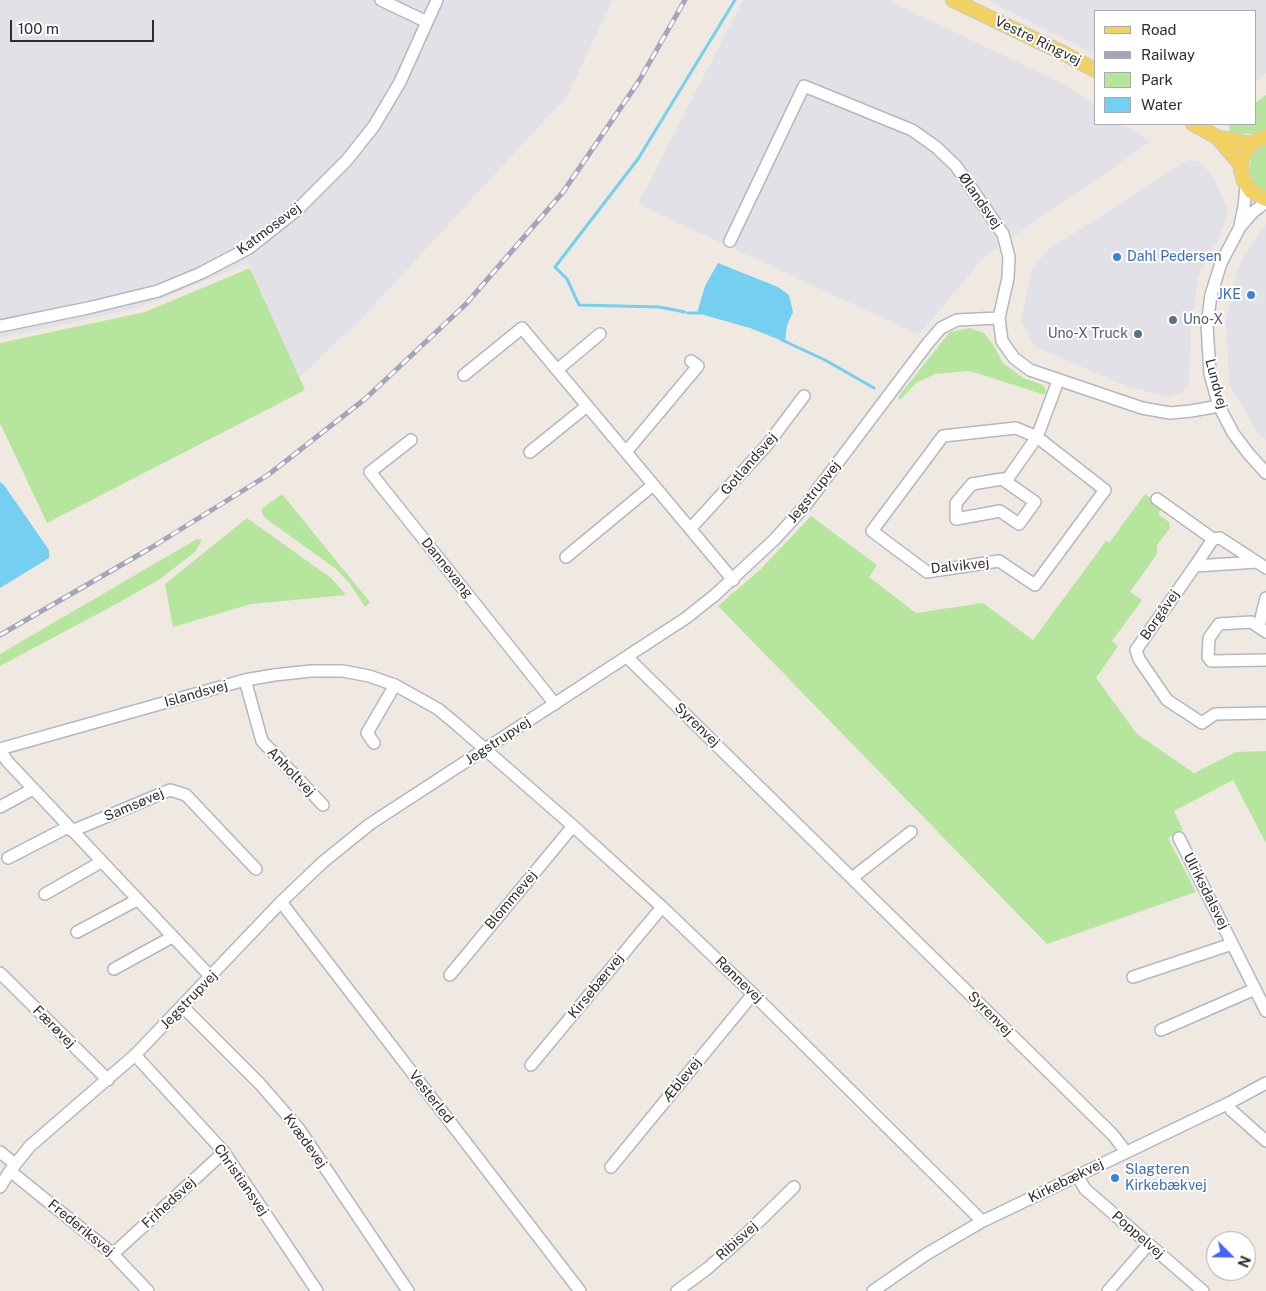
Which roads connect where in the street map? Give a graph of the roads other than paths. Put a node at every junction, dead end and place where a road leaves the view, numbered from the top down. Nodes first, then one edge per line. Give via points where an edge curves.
1 (381, 0) edge
2 (437, 0) edge
3 (953, 0) edge
4 (427, 22) junction
5 (1094, 69) edge
6 (1195, 125) edge
7 (1217, 137) junction
8 (1266, 137) edge
9 (1252, 144) junction
10 (1241, 165) junction
11 (1246, 186) junction
12 (1266, 201) edge
13 (1240, 227) junction
14 (730, 241) dead end
15 (999, 318) junction
16 (0, 326) edge
17 (600, 334) dead end
18 (691, 360) dead end
19 (557, 370) junction
20 (464, 375) dead end
21 (1058, 381) junction
22 (804, 396) dead end
23 (587, 406) junction
24 (1219, 406) junction
25 (1036, 437) junction
26 (411, 440) dead end
27 (530, 452) dead end
28 (626, 452) junction
29 (1266, 473) edge
30 (1006, 481) junction
31 (653, 485) junction
32 (1157, 499) dead end
33 (690, 529) junction
34 (1213, 539) junction
35 (566, 557) dead end
36 (1262, 565) edge
37 (1195, 566) junction
38 (733, 580) junction
39 (1266, 598) edge
40 (1262, 629) edge
41 (626, 657) junction
42 (1266, 660) edge
43 (245, 680) junction
44 (395, 685) junction
45 (555, 704) junction
46 (1266, 713) edge
47 (374, 742) dead end
48 (486, 749) junction
49 (0, 750) edge
50 (33, 789) junction
51 (323, 805) dead end
52 (0, 807) edge
53 (573, 826) junction
54 (70, 829) junction
55 (911, 832) dead end
56 (1179, 838) dead end
57 (8, 858) dead end
58 (101, 862) junction
59 (256, 869) dead end
60 (852, 878) junction
61 (46, 894) dead end
62 (136, 900) junction
63 (281, 902) junction
64 (662, 907) junction
65 (77, 932) dead end
66 (172, 937) junction
67 (1232, 944) junction
68 (114, 968) dead end
69 (0, 973) edge
70 (450, 975) dead end
71 (211, 977) junction
72 (1133, 977) dead end
73 (1255, 989) junction
74 (753, 994) junction
75 (183, 1007) junction
76 (1266, 1011) edge
77 (1161, 1030) dead end
78 (135, 1055) junction
79 (531, 1066) dead end
80 (108, 1080) junction
81 (1266, 1083) edge
82 (1229, 1103) junction
83 (1266, 1141) edge
84 (0, 1152) edge
85 (224, 1152) junction
86 (1126, 1152) junction
87 (611, 1167) dead end
88 (12, 1168) junction
89 (1076, 1175) junction
90 (0, 1187) edge
91 (794, 1187) dead end
92 (981, 1222) junction
93 (1148, 1245) junction
94 (113, 1254) junction
95 (148, 1291) edge
96 (317, 1291) edge
97 (408, 1291) edge
98 (580, 1291) edge
99 (677, 1291) edge
100 (873, 1291) edge
101 (1108, 1291) edge
102 (1203, 1291) edge

1 - 4 street
2 - 4 street, Katmosevej
3 - 5 main road, Vestre Ringvej
4 - 16 street, Katmosevej via 400,82 374,126 347,160 297,210 249,248 158,291
6 - 7 main road
7 - 9 main road
7 - 10 main road
8 - 9 main road
9 - 10 main road via 1244,153
10 - 11 main road
11 - 12 main road
11 - 13 street, Lundvej
12 - 13 street, Lundvej
13 - 24 street, Lundvej via 1221,263 1211,294 1207,325 1210,374
14 - 15 street, Ølandsvej via 804,86 912,130 956,166 1003,234 1009,257 1008,278
15 - 21 street, Ølandsvej via 1002,341 1014,358 1030,370
15 - 38 street, Jegstrupvej via 957,320 941,328 805,506
17 - 19 street
18 - 28 street via 698,366
19 - 20 street via 522,328
19 - 23 street
21 - 24 street, Ølandsvej via 1142,408 1170,413
21 - 25 street
22 - 33 street, Gotlandsvej via 767,445
23 - 27 street
23 - 28 street
24 - 29 street, Lundvej via 1233,433
25 - 25 street, Dalvikvej via 1105,490 1035,585 999,561 927,572 872,530 943,436 1016,428
25 - 30 street
26 - 45 street, Dannevang via 370,472
28 - 31 street
30 - 30 street via 972,484 956,503 956,519 1000,511 1019,524 1035,502
31 - 33 street
31 - 35 street
32 - 34 street
33 - 38 street
34 - 36 street via 1220,538
34 - 37 street, Borgåvej
36 - 37 street
37 - 46 street, Borgåvej via 1136,650 1139,659 1167,700 1202,723 1215,714
38 - 41 street, Jegstrupvej via 686,618
39 - 40 street
40 - 42 street via 1251,622 1220,624 1209,638 1208,656 1211,661
41 - 45 street, Jegstrupvej
41 - 60 street, Syrenvej
43 - 44 street, Islandsvej via 311,671 343,671
43 - 49 street, Islandsvej
43 - 51 street, Anholtvej via 262,741
44 - 47 street via 366,733
44 - 48 street, Islandsvej via 438,709
45 - 48 street, Jegstrupvej
48 - 53 street, Rønnevej
48 - 63 street, Jegstrupvej via 370,824
49 - 50 street
50 - 52 street
50 - 54 street
53 - 64 street, Rønnevej
53 - 70 street, Blommevej
54 - 57 street, Samsøvej
54 - 58 street
54 - 59 street, Samsøvej via 170,790 186,794
55 - 60 street
56 - 67 street, Ulriksdalsvej
58 - 61 street
58 - 62 street
60 - 86 street, Syrenvej via 1113,1135
62 - 65 street
62 - 66 street
63 - 71 street, Jegstrupvej
63 - 98 street, Vesterled
64 - 74 street, Rønnevej
64 - 79 street, Kirsebærvej
66 - 68 street
66 - 71 street
67 - 72 street, Ulriksdalsvej
67 - 73 street, Ulriksdalsvej
69 - 80 street, Færøvej
71 - 75 street, Jegstrupvej
73 - 76 street, Ulriksdalsvej
73 - 77 street
74 - 87 street, Æblevej
74 - 92 street, Rønnevej
75 - 78 street, Jegstrupvej
75 - 97 street, Kvædevej via 260,1084 299,1130
78 - 80 street, Jegstrupvej
78 - 85 street, Christiansvej
80 - 88 street, Jegstrupvej via 30,1146
81 - 82 street, Kirkebækvej
82 - 83 street via 1232,1110
82 - 86 street, Kirkebækvej
84 - 88 street, Frederiksvej
85 - 94 street, Frihedsvej
85 - 96 street, Christiansvej
86 - 89 street, Kirkebækvej
88 - 90 street, Jegstrupvej
88 - 94 street, Frederiksvej
89 - 92 street, Kirkebækvej
89 - 93 street, Poppelvej
91 - 99 street, Ribisvej via 744,1236
92 - 100 street, Kirkebækvej
93 - 101 street
93 - 102 street, Poppelvej
94 - 95 street, Frederiksvej

